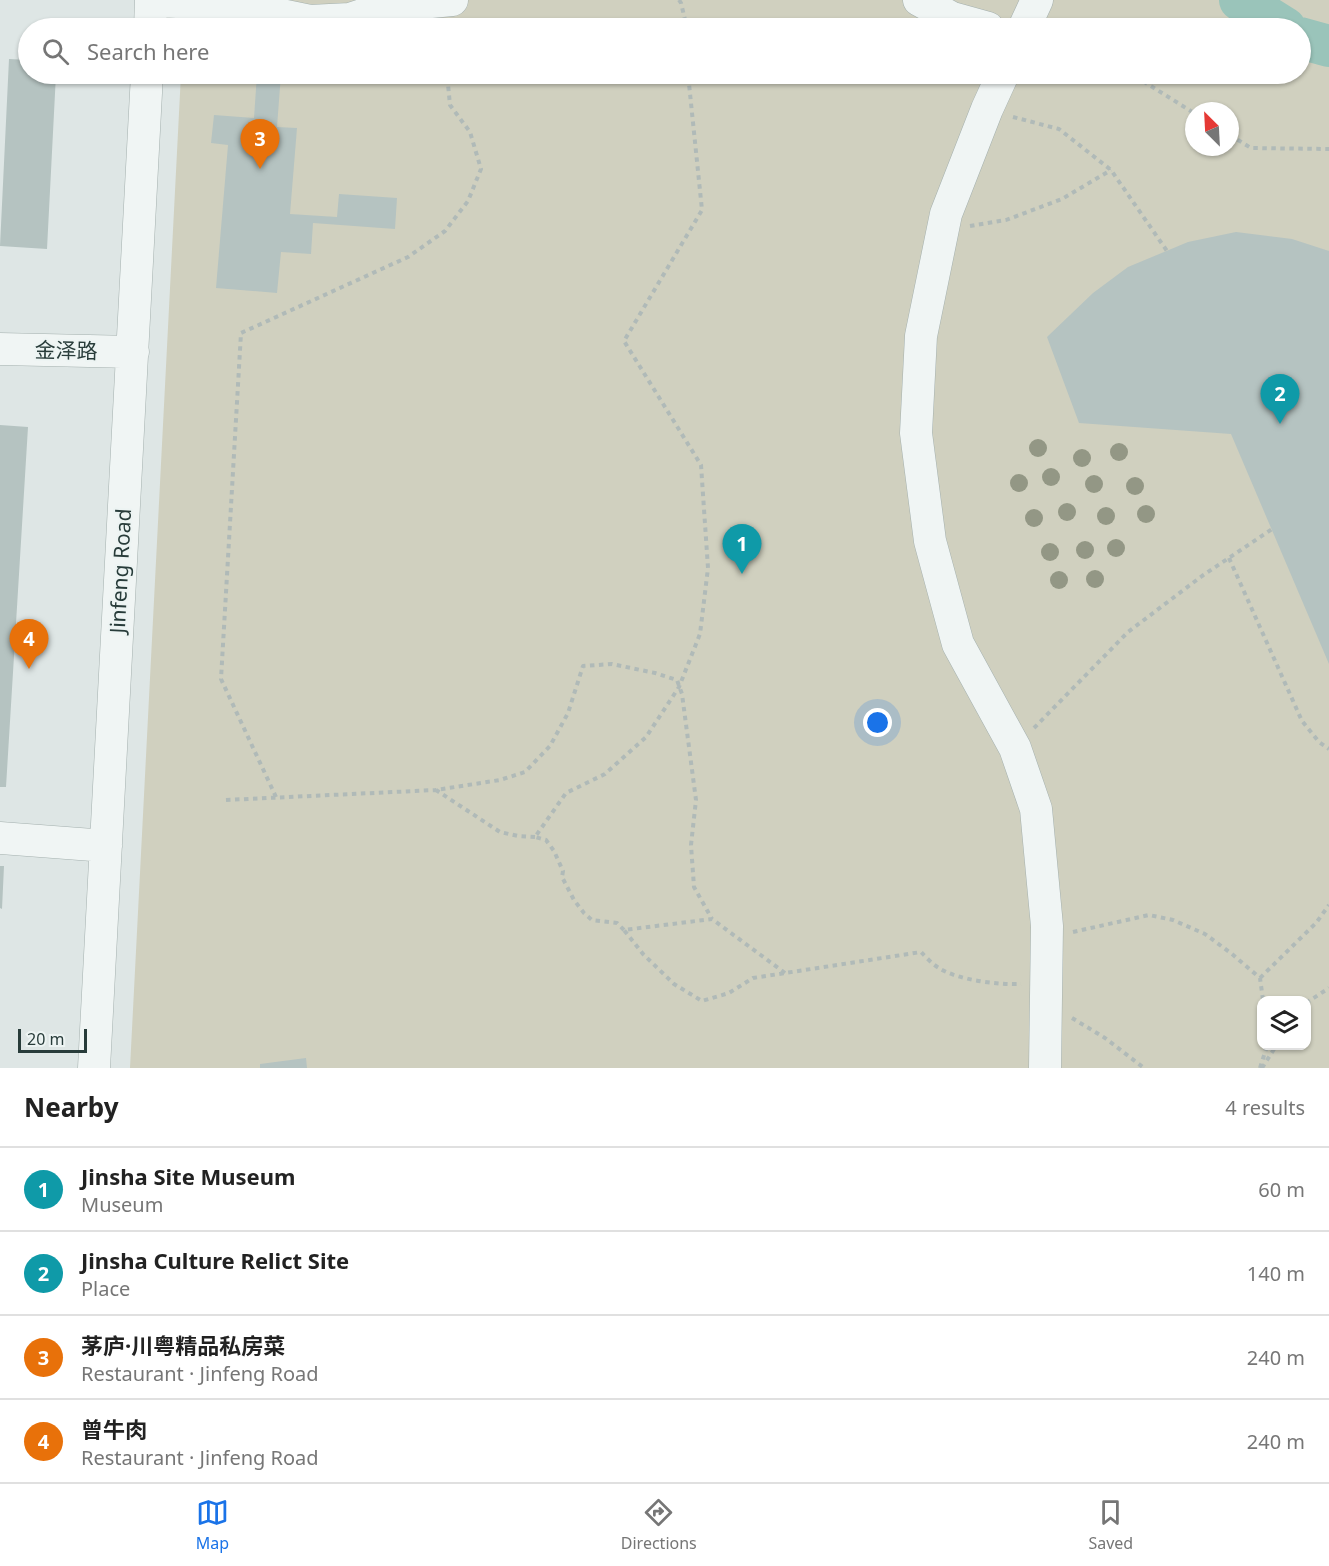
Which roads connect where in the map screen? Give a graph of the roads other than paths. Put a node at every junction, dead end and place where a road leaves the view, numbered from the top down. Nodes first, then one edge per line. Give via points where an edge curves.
1 (452, 0) edge
2 (919, 0) edge
3 (1037, 0) edge
4 (151, 10) edge
5 (296, 18) edge
6 (353, 18) edge
7 (952, 18) edge
8 (1029, 18) edge
9 (146, 84) edge
10 (998, 84) edge
11 (0, 349) edge
12 (132, 352) junction
13 (0, 838) edge
14 (106, 846) junction
15 (94, 1068) edge
16 (1045, 1068) edge

1 - 6 street via 389,6
2 - 7 street
3 - 8 street
4 - 5 street via 229,4
9 - 12 street, Jinfeng Road
10 - 16 street via 946,214 921,336 916,433 930,541 958,644 1015,748 1035,809 1047,926
11 - 12 street, 金泽路
12 - 14 street, Jinfeng Road
13 - 14 street
14 - 15 street, Jinfeng Road

